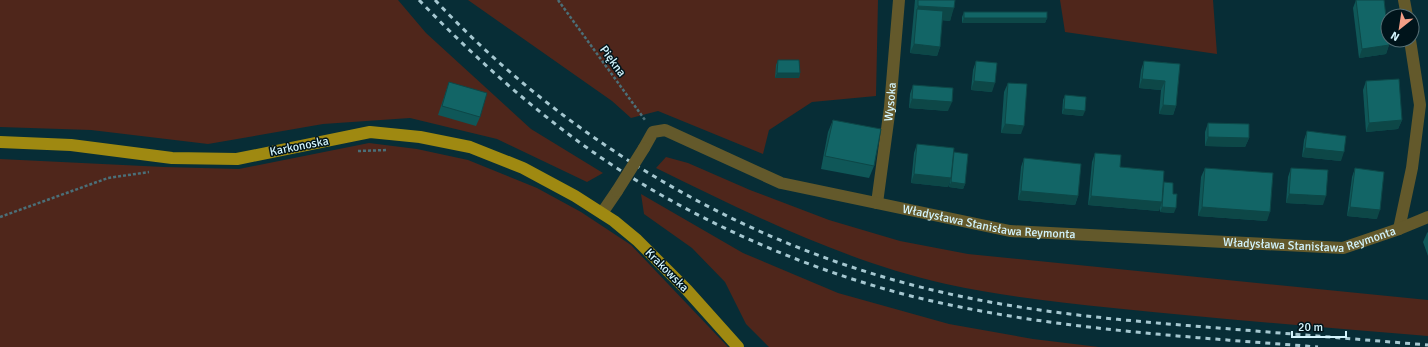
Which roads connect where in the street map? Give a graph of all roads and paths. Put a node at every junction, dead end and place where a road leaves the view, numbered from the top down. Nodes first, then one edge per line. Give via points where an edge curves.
1 (558, 0) edge
2 (899, 0) edge
3 (1411, 48) edge
4 (653, 132) junction
5 (0, 142) edge
6 (586, 203) joint
7 (877, 203) junction
8 (602, 213) junction
9 (1428, 217) edge
10 (1399, 230) junction
11 (738, 347) edge

1 - 4 path, Piękna
2 - 7 street, Wysoka via 890,107
3 - 10 street via 1420,105 1412,168
4 - 7 street, Władysława Stanisława Reymonta via 665,130 781,182
4 - 8 street, bridge
5 - 6 main road, Karkonoska via 71,145 172,158 237,159 370,132 420,137 470,147 524,168
6 - 8 main road, Krakowska
7 - 10 street, Władysława Stanisława Reymonta via 1010,231 1240,244 1342,248
8 - 11 main road, Krakowska via 643,246
9 - 10 street, Władysława Stanisława Reymonta

